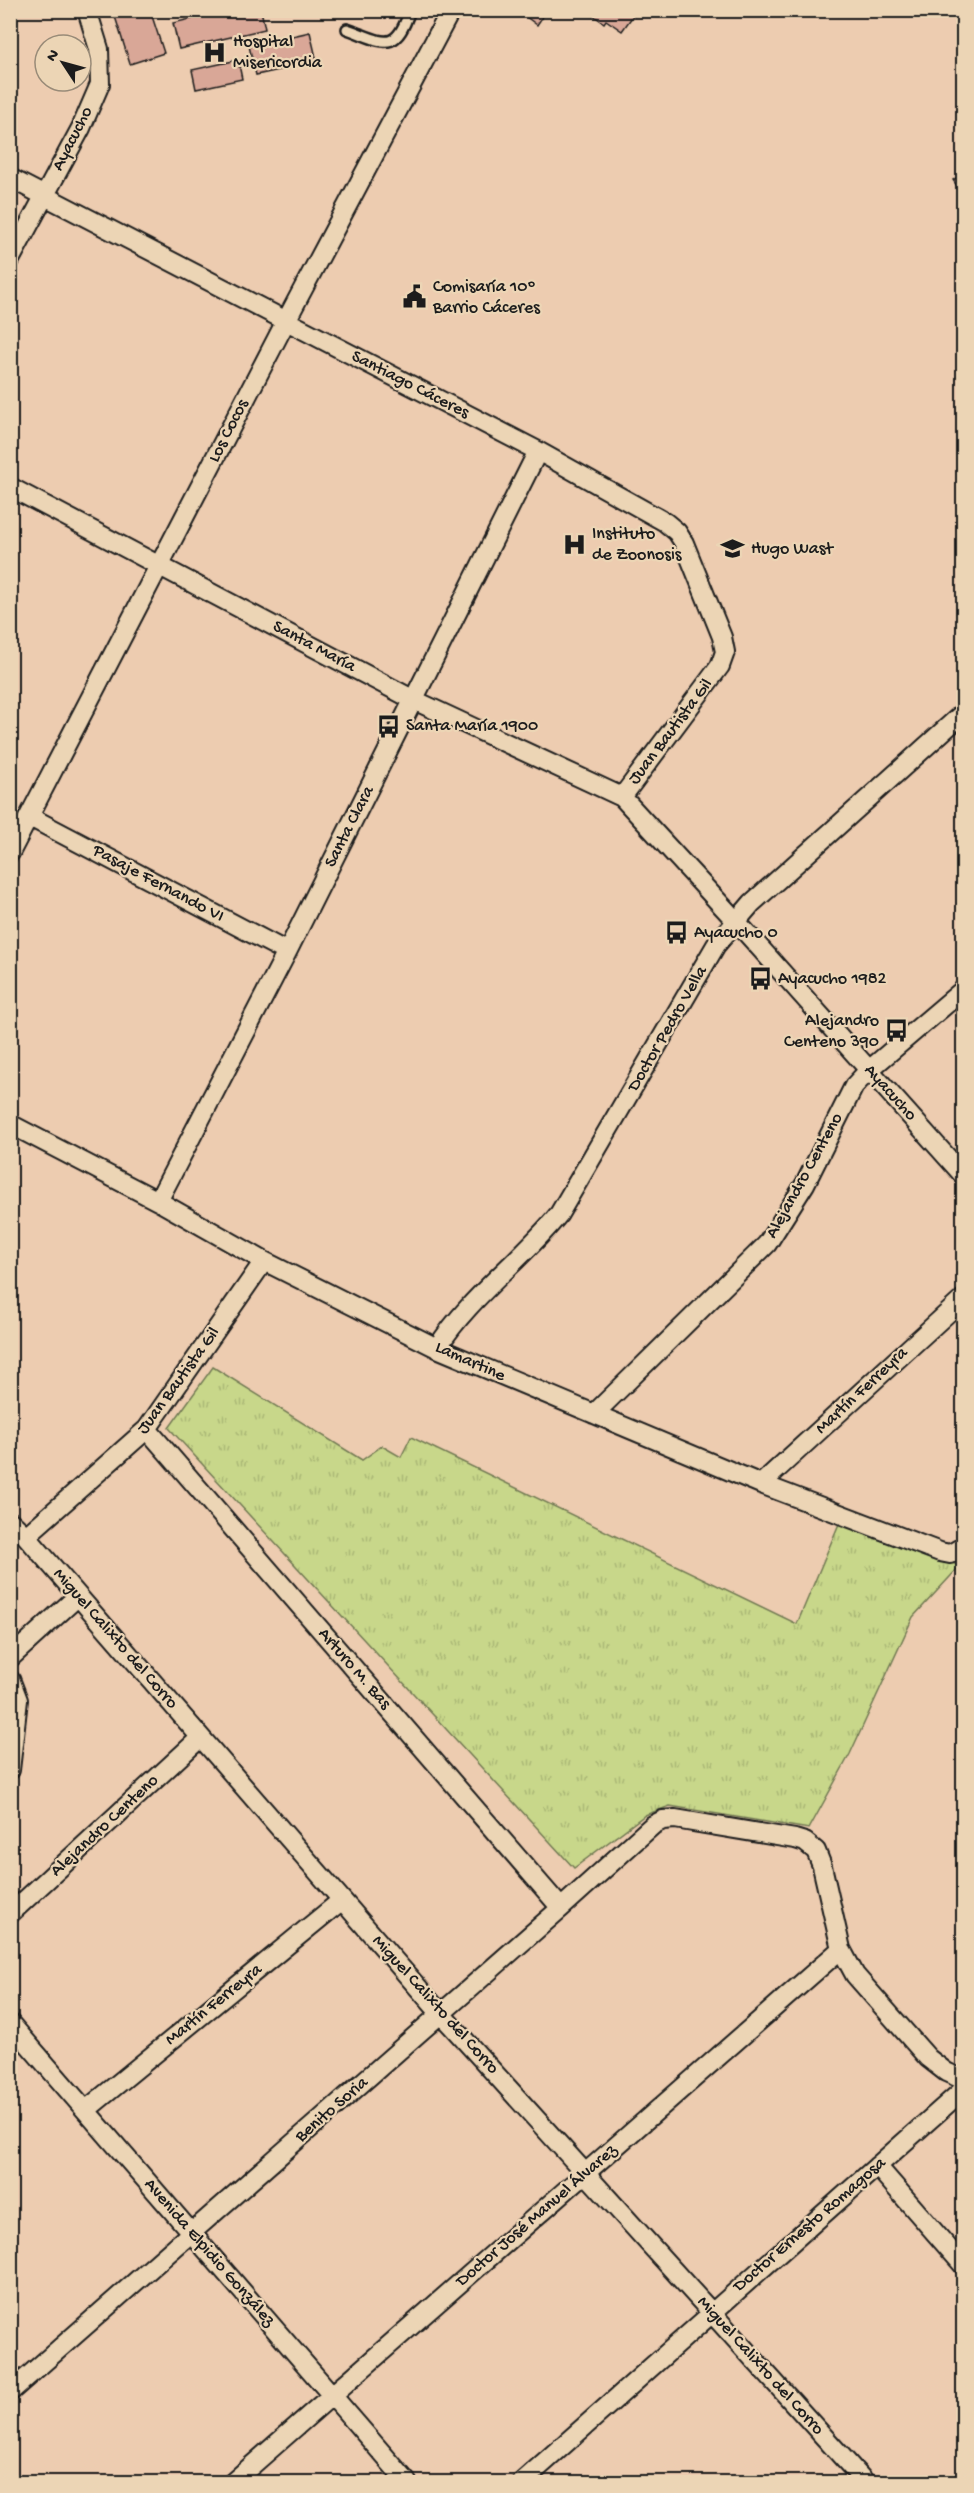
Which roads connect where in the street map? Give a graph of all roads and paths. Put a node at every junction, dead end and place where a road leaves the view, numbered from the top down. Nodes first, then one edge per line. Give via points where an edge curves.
1 (87, 10) edge
2 (410, 10) edge
3 (451, 10) edge
4 (347, 29) dead end
5 (10, 178) edge
6 (44, 195) junction
7 (10, 260) edge
8 (286, 321) junction
9 (538, 451) junction
10 (10, 487) edge
11 (159, 565) junction
12 (720, 666) joint
13 (414, 700) junction
14 (961, 715) dead end
15 (622, 797) junction
16 (30, 817) junction
17 (10, 853) edge
18 (735, 920) junction
19 (287, 952) junction
20 (963, 989) edge
21 (869, 1070) junction
22 (10, 1124) edge
23 (963, 1176) edge
24 (158, 1201) junction
25 (264, 1261) junction
26 (963, 1298) edge
27 (437, 1348) junction
28 (594, 1414) junction
29 (147, 1429) junction
30 (761, 1484) junction
31 (10, 1521) edge
32 (26, 1536) junction
33 (957, 1550) edge
34 (78, 1596) junction
35 (10, 1658) edge
36 (10, 1679) edge
37 (200, 1738) junction
38 (10, 1770) edge
39 (342, 1900) junction
40 (561, 1908) junction
41 (10, 1914) edge
42 (841, 1949) junction
43 (441, 2014) junction
44 (10, 2023) edge
45 (963, 2080) edge
46 (963, 2089) edge
47 (86, 2110) junction
48 (878, 2166) junction
49 (586, 2174) junction
50 (192, 2233) junction
51 (963, 2266) edge
52 (711, 2312) junction
53 (10, 2392) edge
54 (332, 2396) junction
55 (233, 2482) edge
56 (407, 2482) edge
57 (522, 2482) edge
58 (865, 2482) edge

1 - 6 street, Ayacucho via 99,49 100,84
2 - 4 lane via 396,39 387,43
3 - 8 street, Los Cocos
5 - 6 street, Santiago Cáceres
6 - 7 street, Ayacucho
6 - 8 street, Santiago Cáceres
8 - 9 street, Santiago Cáceres
8 - 11 street, Los Cocos
9 - 12 street, Santiago Cáceres via 677,532 722,637 725,652
9 - 13 street, Santa Clara
10 - 11 street, Santa María
11 - 13 street, Santa María
11 - 16 street, Los Cocos
12 - 15 street, Juan Bautista Gil
13 - 15 street, Santa María
13 - 19 street, Santa Clara
14 - 18 street, Doctor Pedro Vella
15 - 18 street, Ayacucho
16 - 17 street, Los Cocos
16 - 19 street, Pasaje Fernando VI
18 - 21 street, Ayacucho
18 - 27 street, Doctor Pedro Vella via 716,945 559,1214 452,1323
19 - 24 street, Santa Clara
20 - 21 street, Alejandro Centeno
21 - 23 street, Ayacucho
21 - 28 street, Alejandro Centeno via 854,1086 805,1184 767,1244
22 - 24 street, Lamartine
24 - 25 street, Lamartine
25 - 27 street, Lamartine
25 - 29 street, Juan Bautista Gil
26 - 30 street, Martín Ferreyra
27 - 28 street, Lamartine
28 - 30 street, Lamartine
29 - 32 street, Juan Bautista Gil
29 - 40 street, Arturo M. Bas
30 - 33 street, Lamartine
31 - 32 street, Miguel Calixto del Corro
32 - 34 street, Miguel Calixto del Corro
34 - 35 street
34 - 37 street, Miguel Calixto del Corro
36 - 38 street via 18,1700
37 - 39 street, Miguel Calixto del Corro
37 - 41 street, Alejandro Centeno
39 - 43 street, Miguel Calixto del Corro
39 - 47 street, Martín Ferreyra
40 - 42 street, Benito Soria via 653,1825 675,1818 805,1842 816,1851 822,1866
40 - 43 street, Benito Soria
42 - 45 street via 855,1976 928,2058
42 - 49 street, Doctor José Manuel Álvarez
43 - 49 street, Miguel Calixto del Corro
43 - 50 street, Benito Soria
44 - 47 street, Avenida Elpidio González
46 - 48 street, Doctor Ernesto Romagosa
47 - 50 street, Avenida Elpidio González
48 - 51 street
48 - 52 street, Doctor Ernesto Romagosa
49 - 52 street, Miguel Calixto del Corro
49 - 54 street, Doctor José Manuel Álvarez
50 - 53 street, Benito Soria
50 - 54 street, Avenida Elpidio González
52 - 57 street, Doctor Ernesto Romagosa
52 - 58 street, Miguel Calixto del Corro
54 - 55 street, Doctor José Manuel Álvarez
54 - 56 street, Avenida Elpidio González

